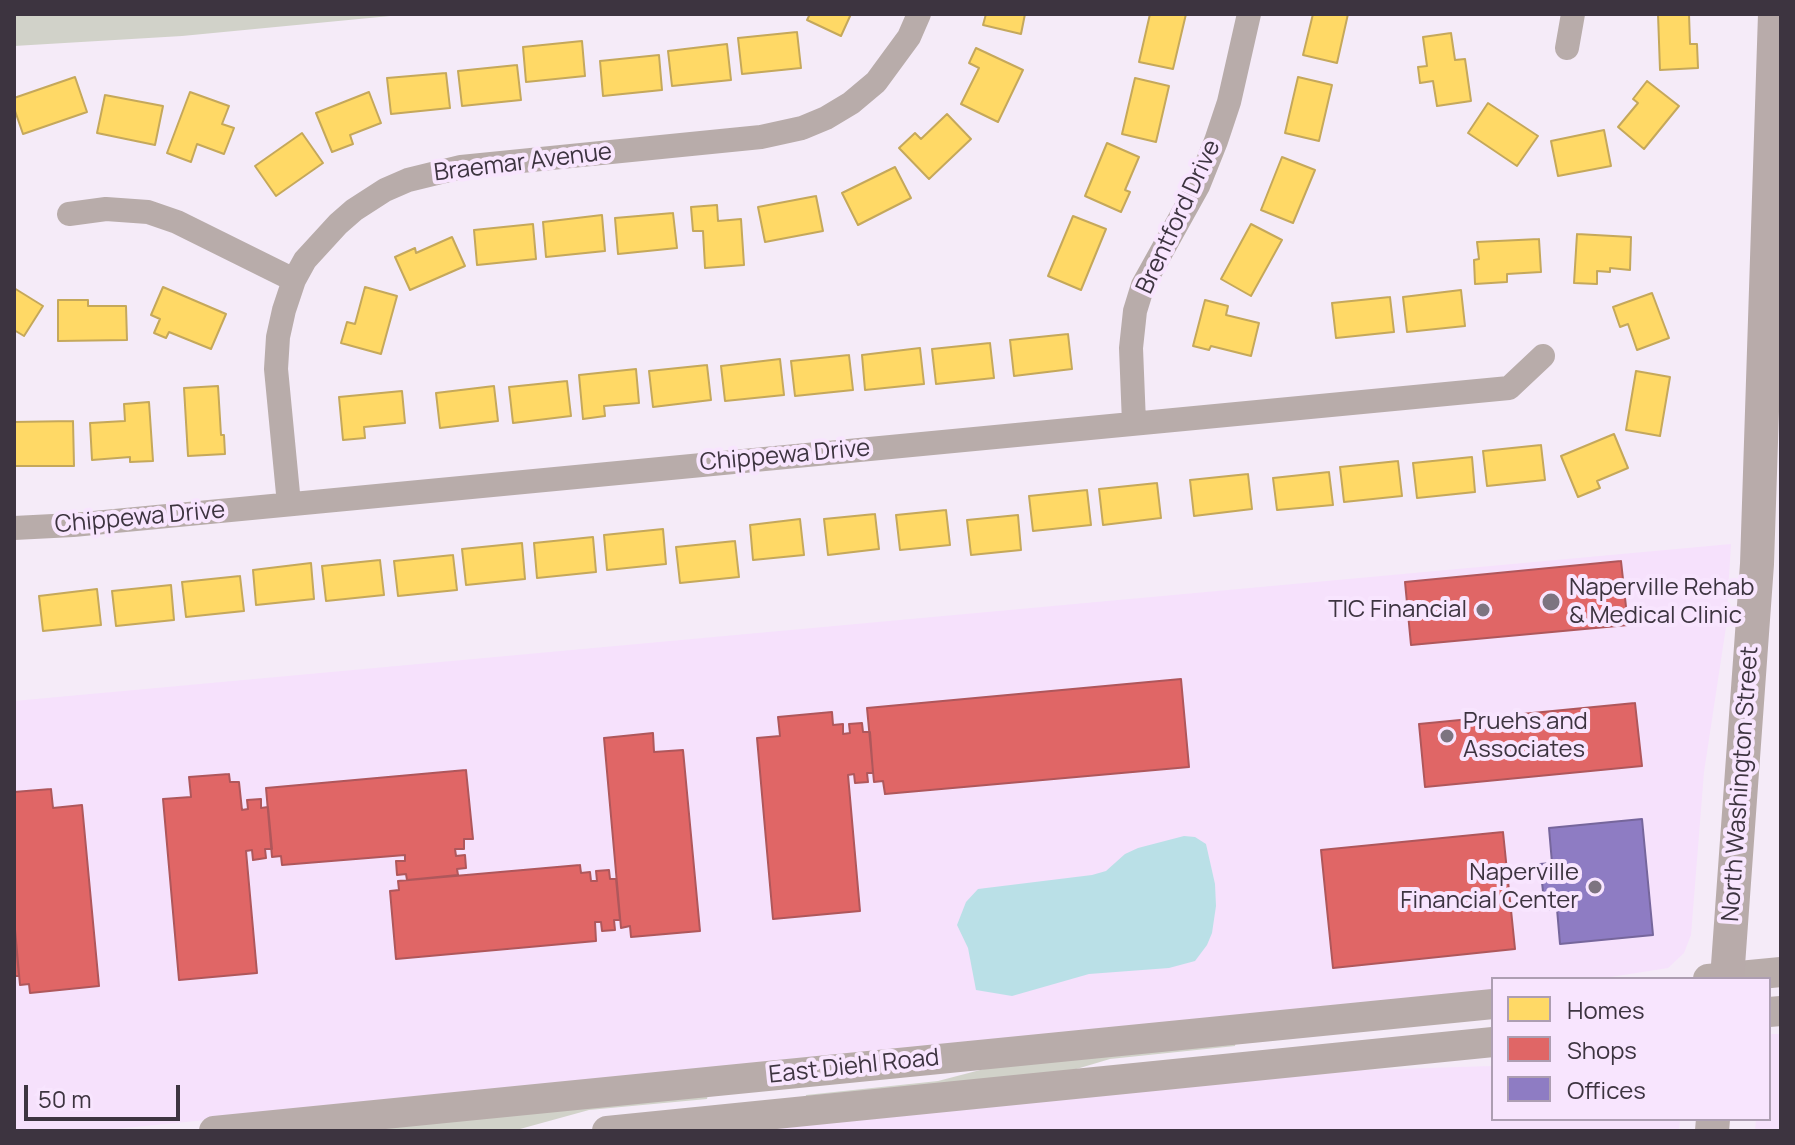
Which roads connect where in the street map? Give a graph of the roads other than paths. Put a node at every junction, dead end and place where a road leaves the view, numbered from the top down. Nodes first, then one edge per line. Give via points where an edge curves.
1 (919, 14) edge
2 (1249, 14) edge
3 (1573, 14) edge
4 (1777, 22) edge
5 (1567, 48) dead end
6 (69, 214) dead end
7 (294, 280) junction
8 (1543, 356) dead end
9 (1134, 423) junction
10 (289, 504) junction
11 (14, 528) edge
12 (1781, 972) edge
13 (1721, 977) edge
14 (1731, 977) edge
15 (1491, 1004) edge
16 (1491, 1042) edge
17 (214, 1131) edge
18 (607, 1131) edge

1 - 7 street, Braemar Avenue via 876,82 826,118 761,137 430,173 385,190 354,210 320,242
2 - 9 street, Brentford Drive via 1216,141 1135,311
3 - 5 street
4 - 13 main road, North Washington Street via 1757,564
6 - 7 street via 106,209 148,212
7 - 10 street, Braemar Avenue via 278,337 276,369
8 - 9 street, Chippewa Drive via 1509,388
9 - 10 street, Chippewa Drive
10 - 11 street, Chippewa Drive
12 - 14 street
15 - 17 street, East Diehl Road
16 - 18 street, East Diehl Road

